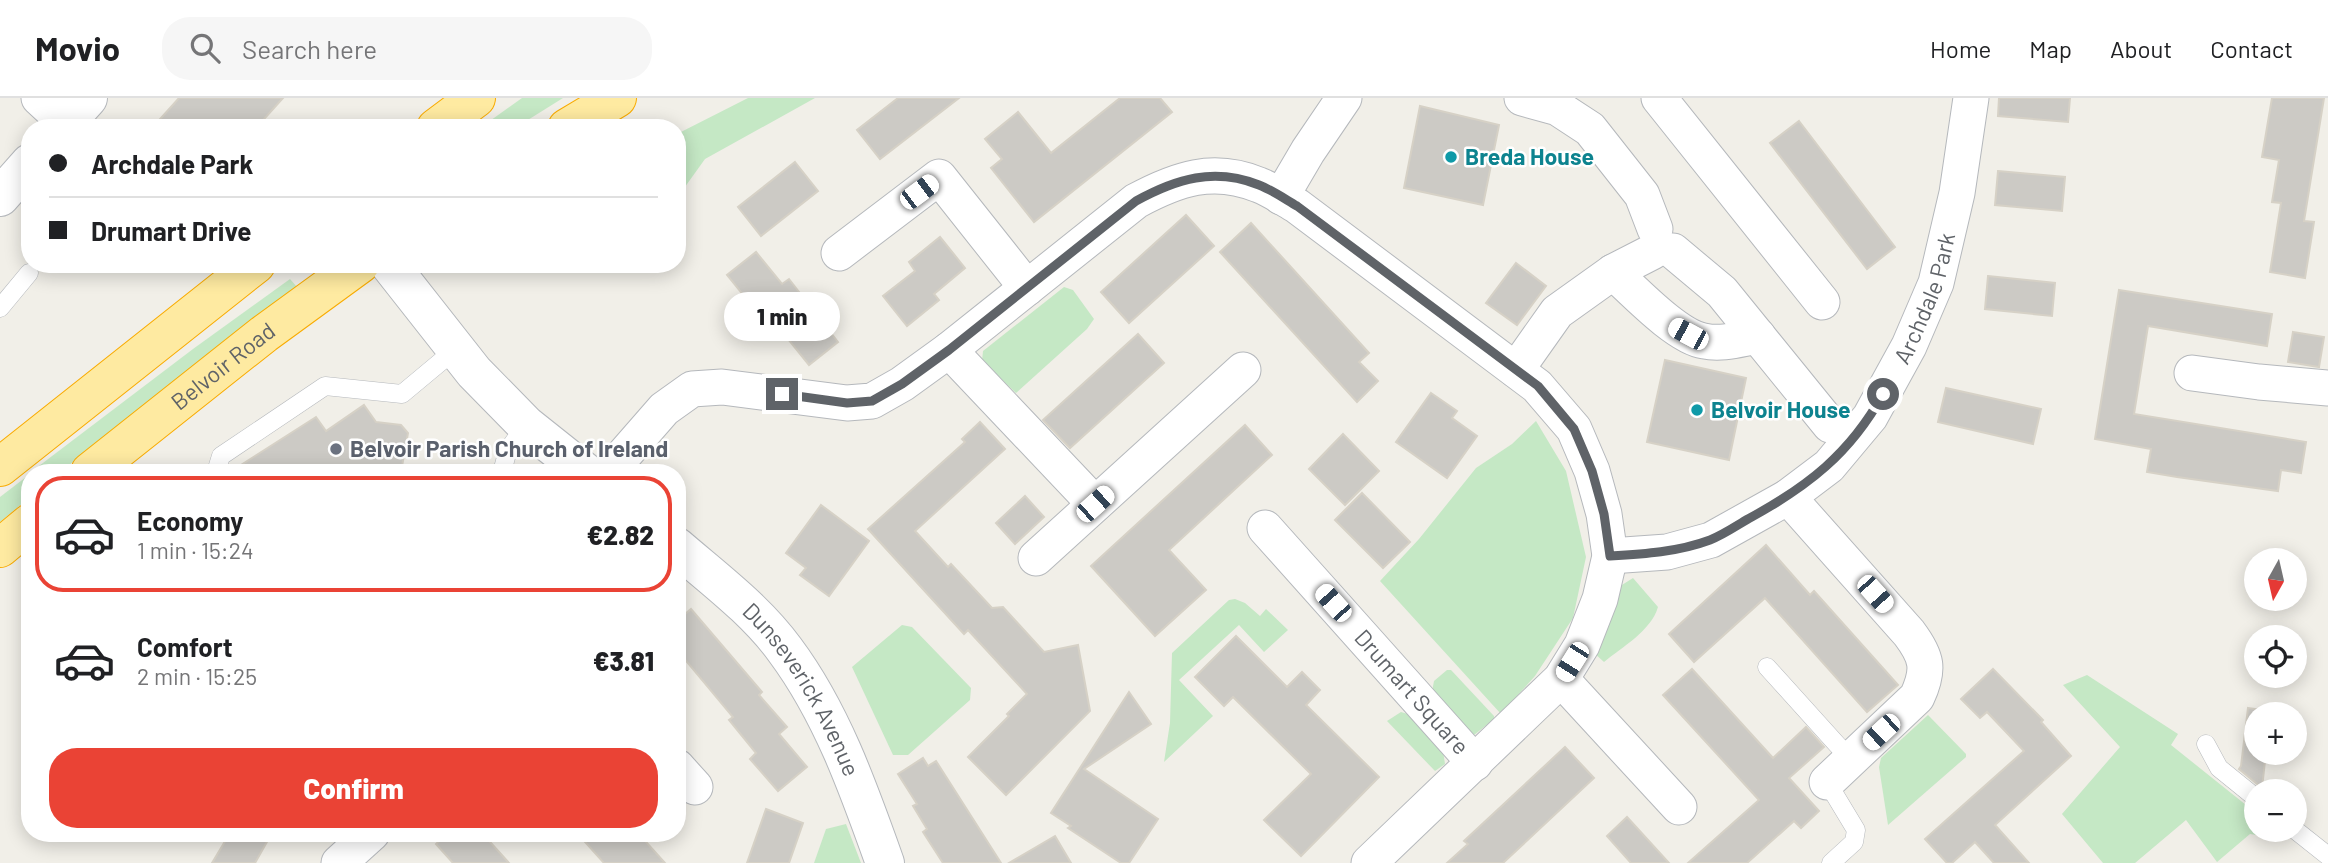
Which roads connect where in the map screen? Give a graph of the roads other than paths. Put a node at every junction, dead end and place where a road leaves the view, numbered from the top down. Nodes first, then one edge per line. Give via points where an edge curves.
1 (476, 98) edge
2 (617, 98) edge
3 (1344, 98) edge
4 (1522, 98) edge
5 (1659, 98) edge
6 (1971, 98) edge
7 (448, 119) edge
8 (583, 119) edge
9 (21, 173) edge
10 (0, 197) edge
11 (1281, 197) junction
12 (1660, 244) junction
13 (839, 253) dead end
14 (1613, 272) junction
15 (29, 273) dead end
16 (245, 273) edge
17 (348, 273) edge
18 (396, 273) edge
19 (1027, 288) junction
20 (1822, 302) dead end
21 (0, 309) edge
22 (1758, 336) junction
23 (456, 349) junction
24 (949, 350) junction
25 (1243, 370) dead end
26 (1516, 370) junction
27 (2192, 373) dead end
28 (2328, 388) edge
29 (526, 425) junction
30 (1830, 425) dead end
31 (100, 464) edge
32 (218, 464) edge
33 (504, 464) edge
34 (575, 464) edge
35 (616, 464) edge
36 (0, 467) edge
37 (1788, 497) junction
38 (1095, 504) junction
39 (1265, 528) dead end
40 (21, 530) edge
41 (0, 548) edge
42 (686, 555) edge
43 (1610, 556) junction
44 (1036, 558) dead end
45 (1767, 667) dead end
46 (1561, 679) junction
47 (2206, 744) dead end
48 (1475, 763) junction
49 (1839, 771) junction
50 (2244, 788) edge
51 (1679, 807) dead end
52 (2307, 839) edge
53 (362, 842) edge
54 (2328, 856) edge
55 (1372, 862) edge
56 (339, 863) edge
57 (885, 863) edge
58 (1831, 863) edge

1 - 7 highway
2 - 8 highway
3 - 11 street
4 - 12 street via 1558,108 1590,129 1642,195
5 - 20 street
6 - 37 street, Archdale Park via 1957,193 1936,283 1909,346 1870,417 1829,466
9 - 10 street
11 - 19 street via 1260,185 1226,176 1199,176 1167,184 1136,201
11 - 26 street
12 - 14 street
12 - 22 street via 1722,292
13 - 19 street via 939,177
14 - 22 street via 1674,327 1701,341
14 - 26 street via 1557,312
15 - 21 lane
16 - 36 highway
17 - 31 highway, Belvoir Road
18 - 23 street
19 - 24 street
22 - 30 street
23 - 29 street
23 - 32 lane via 402,394 325,386 221,456
24 - 35 street via 872,401 847,403 722,387 692,389 664,409
24 - 38 street
25 - 38 street
26 - 43 street via 1538,386 1574,429 1592,471
27 - 28 street
29 - 33 lane via 508,450
29 - 34 street
37 - 43 street, Archdale Park via 1711,540 1667,552
37 - 49 street via 1909,633 1926,665 1917,697
38 - 44 street
39 - 48 street, Drumart Square
40 - 41 highway
42 - 57 street, Dunseverick Avenue via 744,604 800,672 837,737
43 - 46 street via 1582,645
45 - 49 lane
46 - 48 street
46 - 51 street
47 - 50 lane via 2219,768
48 - 55 street
49 - 58 lane via 1856,830 1854,842
52 - 54 lane
53 - 56 street

